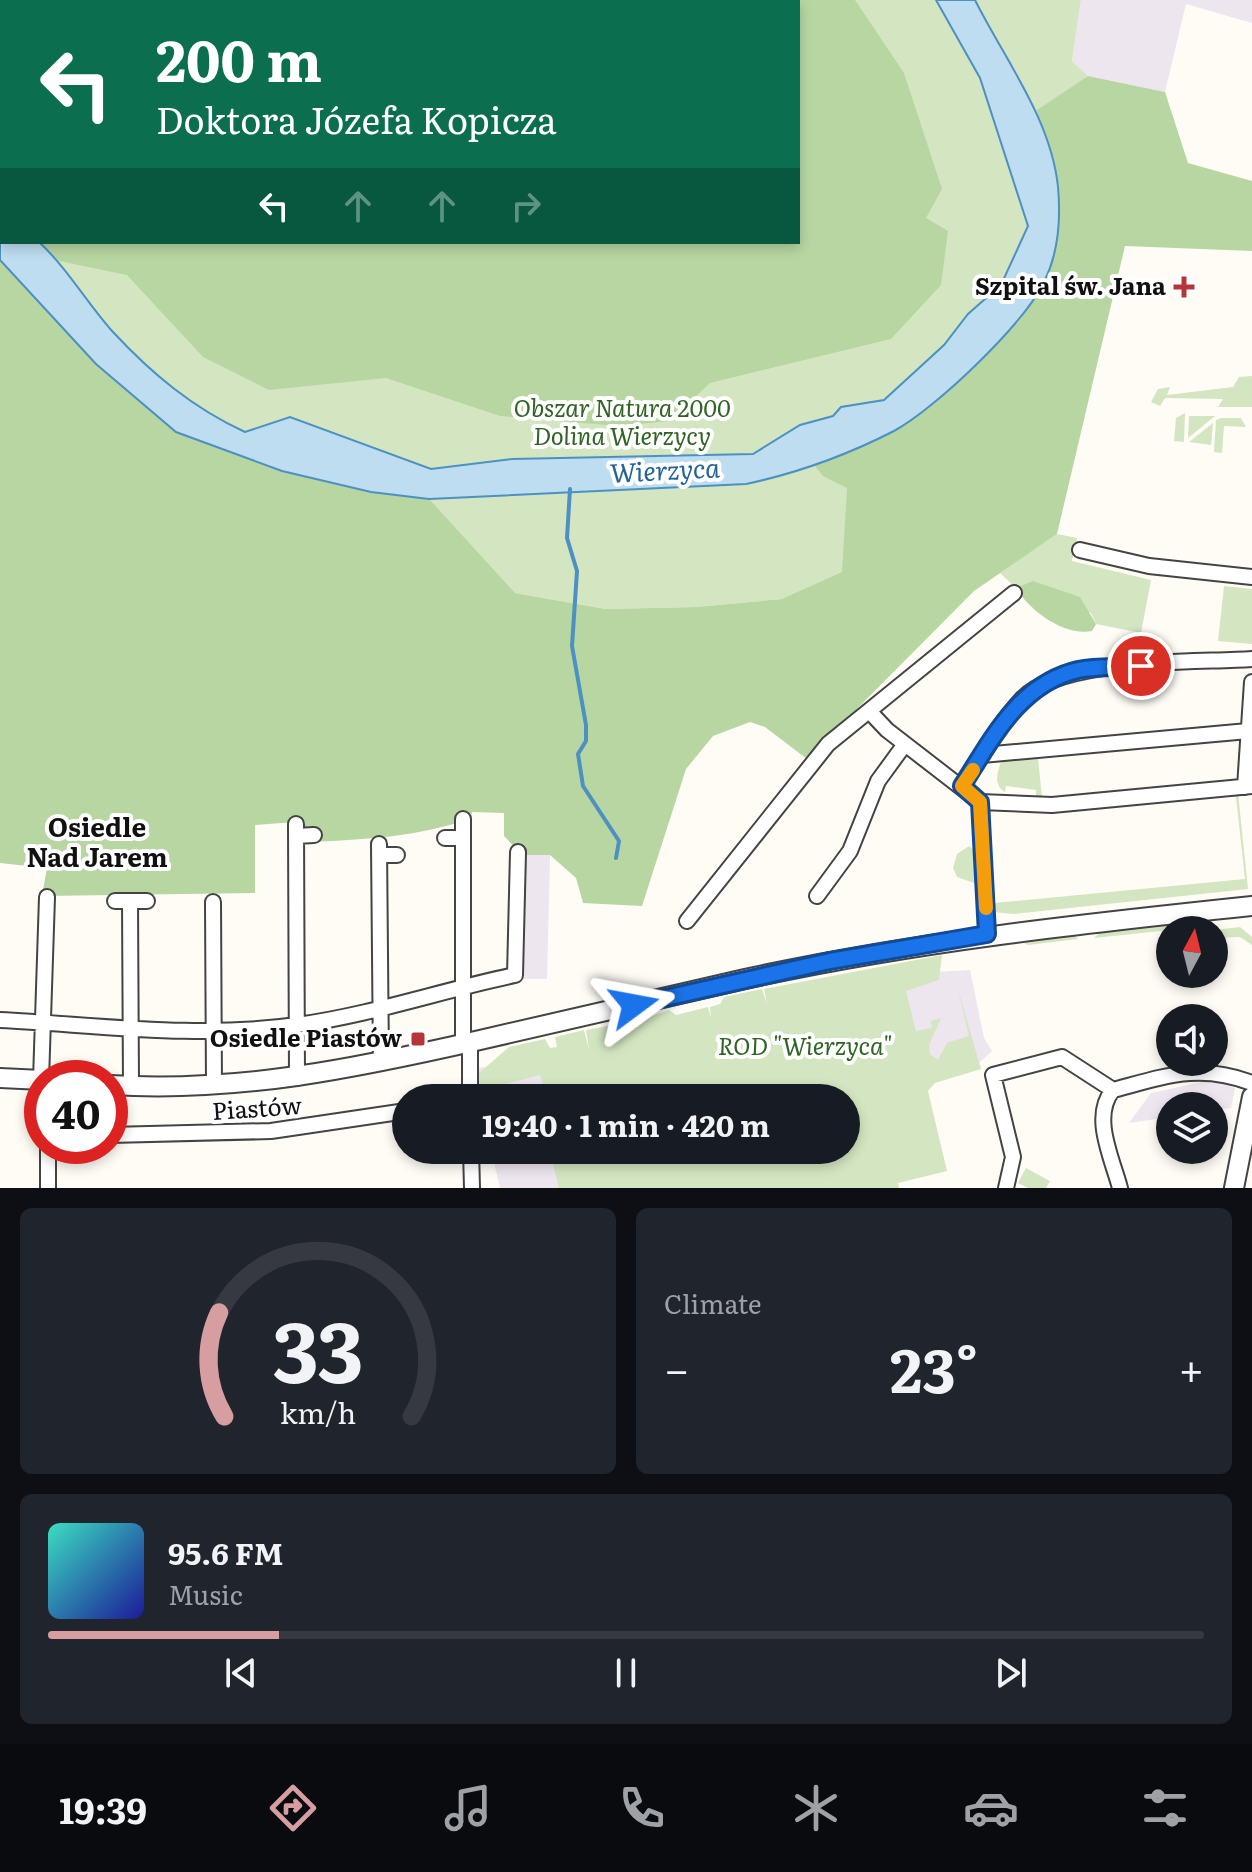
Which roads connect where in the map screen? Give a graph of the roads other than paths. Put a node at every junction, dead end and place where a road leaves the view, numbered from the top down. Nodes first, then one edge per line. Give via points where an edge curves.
1 (1080, 550) dead end
2 (1252, 577) edge
3 (1014, 593) dead end
4 (1252, 659) edge
5 (1252, 682) edge
6 (870, 712) junction
7 (1248, 731) junction
8 (905, 744) junction
9 (982, 755) junction
10 (962, 786) junction
11 (1249, 786) edge
12 (980, 802) junction
13 (463, 819) dead end
14 (314, 835) dead end
15 (445, 838) dead end
16 (463, 838) junction
17 (518, 852) dead end
18 (397, 855) dead end
19 (817, 896) dead end
20 (147, 901) dead end
21 (196, 902) dead end
22 (1252, 906) edge
23 (31, 910) dead end
24 (687, 921) dead end
25 (987, 934) junction
26 (462, 989) junction
27 (379, 1008) junction
28 (0, 1020) edge
29 (44, 1022) junction
30 (297, 1025) junction
31 (131, 1031) junction
32 (213, 1032) junction
33 (466, 1043) junction
34 (43, 1060) edge
35 (381, 1063) junction
36 (0, 1078) edge
37 (297, 1078) junction
38 (24, 1079) edge
39 (1252, 1083) edge
40 (469, 1084) edge
41 (128, 1086) edge
42 (131, 1086) junction
43 (214, 1086) junction
44 (1113, 1090) junction
45 (1252, 1097) edge
46 (392, 1113) edge
47 (128, 1135) edge
48 (48, 1164) edge
49 (471, 1164) edge
50 (48, 1188) edge
51 (472, 1188) edge
52 (1006, 1188) edge
53 (1120, 1188) edge
54 (1234, 1188) edge

1 - 2 street via 1149,566
3 - 6 street
4 - 9 street via 1080,670 1046,680 1021,699
5 - 7 street
6 - 8 street
6 - 24 street via 828,744
7 - 9 street
7 - 11 street
8 - 10 street
8 - 19 street via 878,781 850,851
9 - 10 street
10 - 12 street
11 - 12 street via 1052,805
12 - 25 street
13 - 16 street
14 - 30 street via 296,830
15 - 16 street
16 - 26 street
17 - 26 street via 515,975
18 - 27 street via 379,849
20 - 31 street via 123,901
21 - 32 street via 216,902
22 - 25 street
23 - 29 street via 47,904
25 - 33 street via 815,964
26 - 27 street
26 - 33 street
27 - 30 street
27 - 35 street
28 - 29 street
29 - 31 street
29 - 34 street
30 - 32 street
30 - 37 street
31 - 32 street
31 - 42 street
32 - 43 street
33 - 35 street
33 - 40 street
35 - 37 street
36 - 38 street
37 - 43 street
39 - 44 street via 1188,1070
41 - 42 street
42 - 43 street
44 - 52 street via 1062,1057 993,1075 1013,1157
44 - 53 street via 1104,1102 1104,1127
45 - 54 street
46 - 47 street, Piastów via 271,1131
48 - 50 street
49 - 51 street

